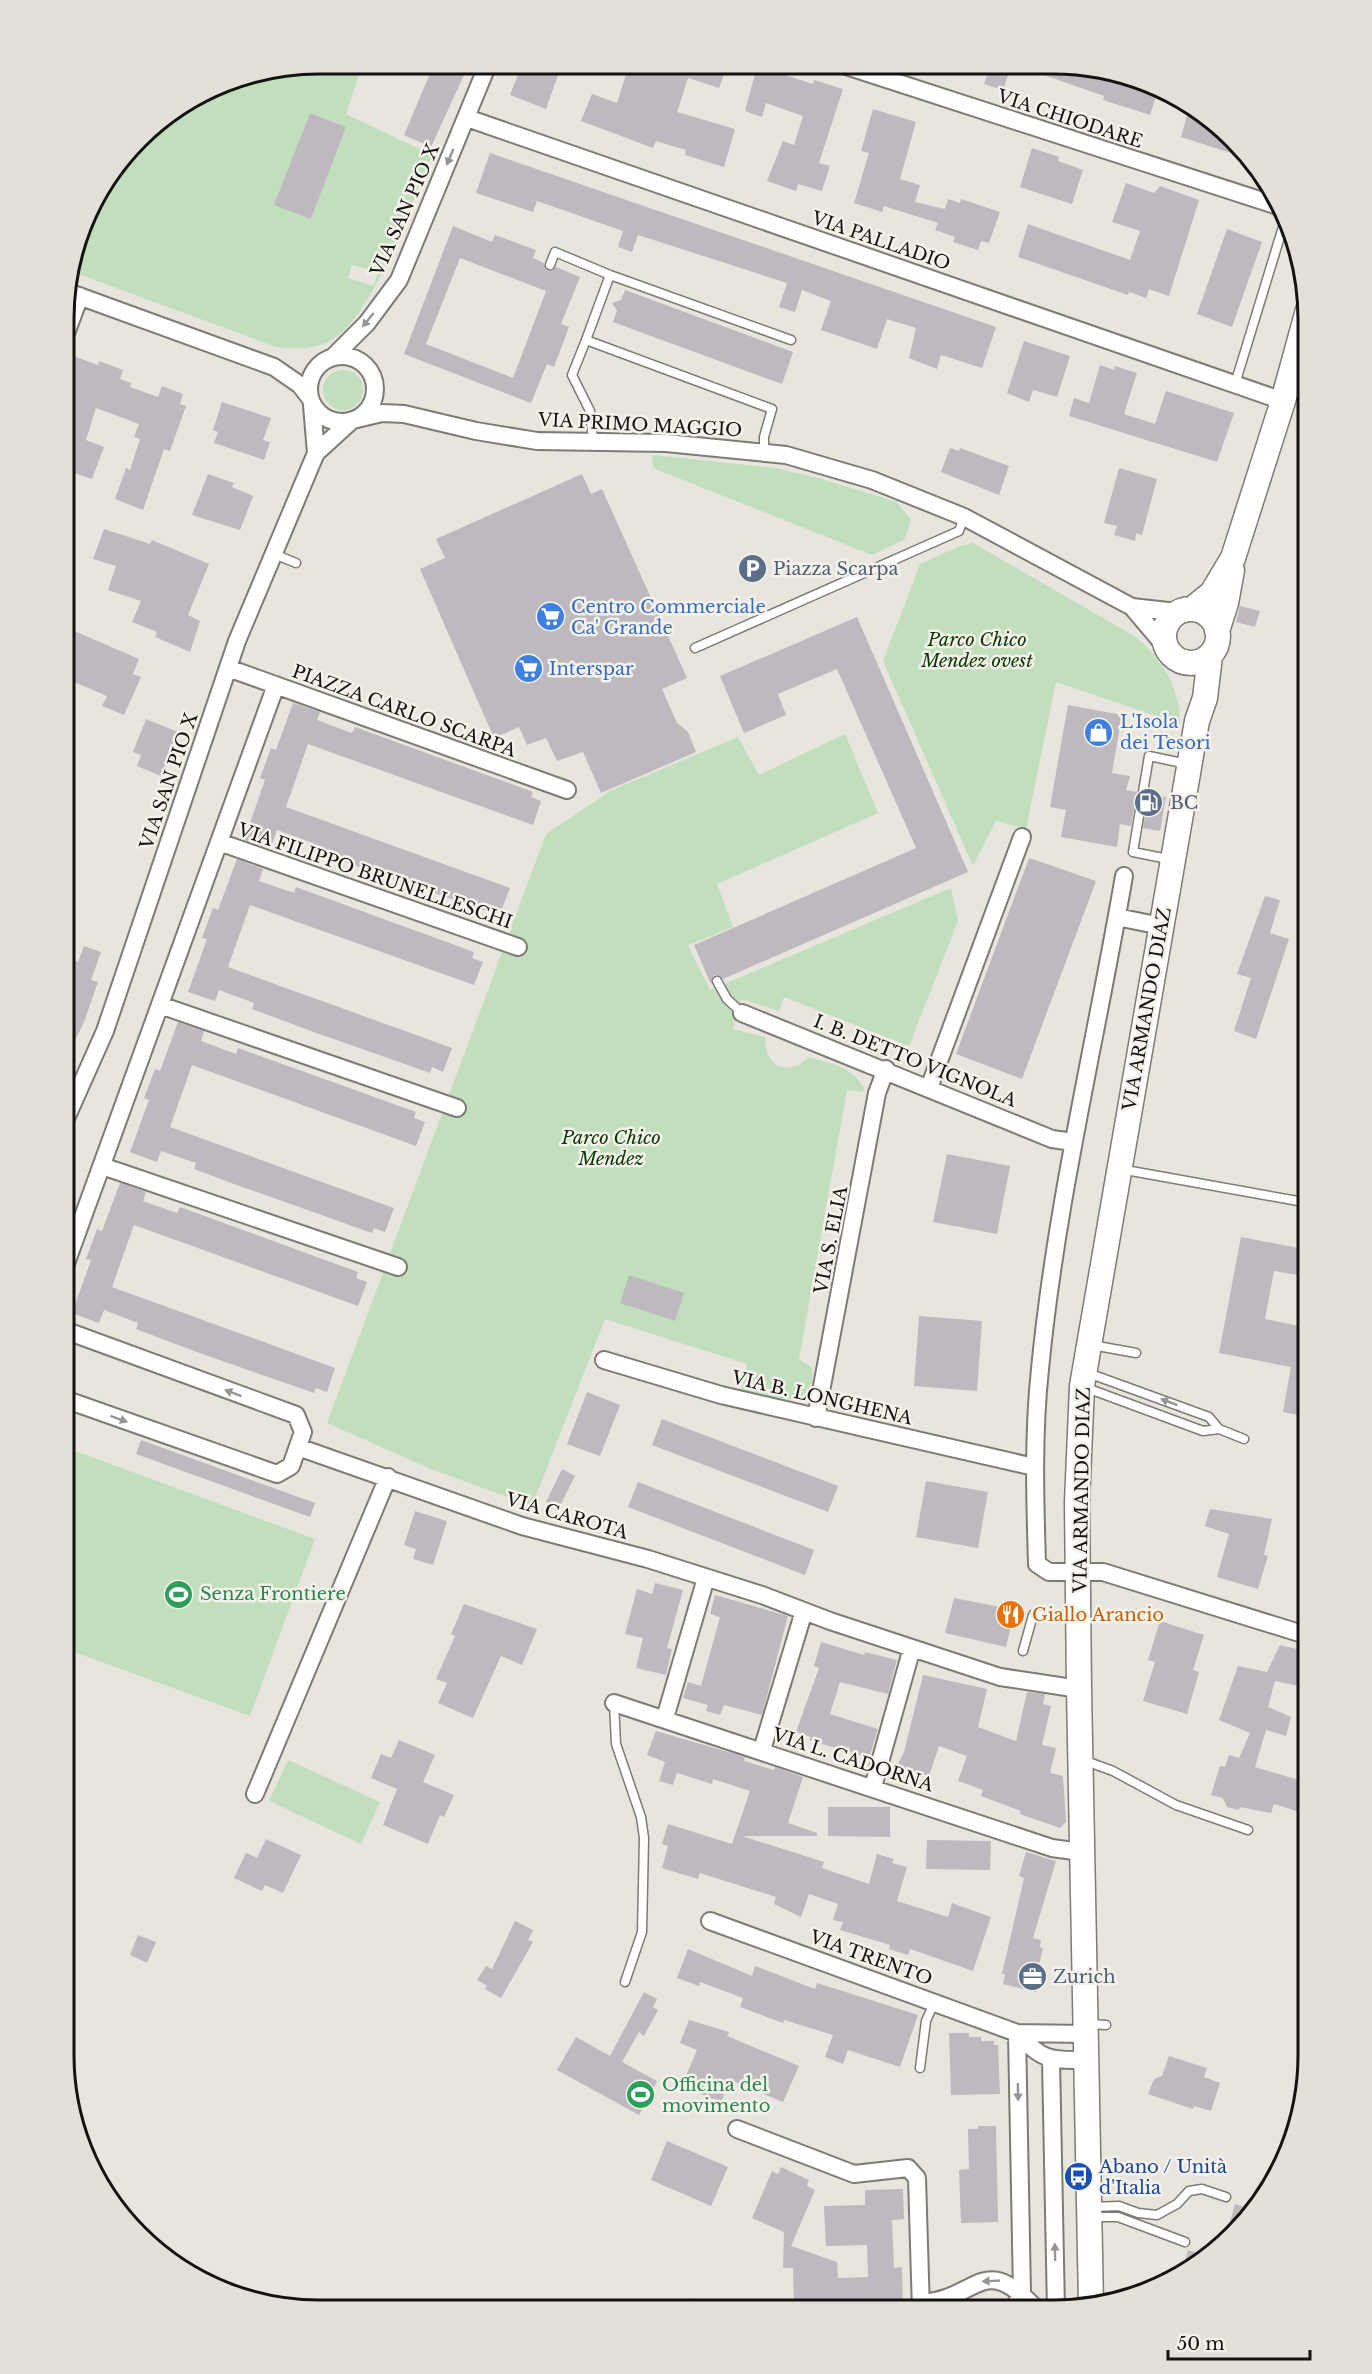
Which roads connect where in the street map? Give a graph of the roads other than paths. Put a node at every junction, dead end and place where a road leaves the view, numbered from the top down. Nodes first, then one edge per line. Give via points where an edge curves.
1 (484, 74) edge
2 (871, 74) edge
3 (467, 118) junction
4 (1270, 203) edge
5 (1282, 231) edge
6 (550, 265) dead end
7 (610, 275) junction
8 (75, 295) edge
9 (586, 340) junction
10 (791, 340) dead end
11 (1298, 345) edge
12 (327, 360) junction
13 (280, 370) junction
14 (375, 383) junction
15 (1236, 384) junction
16 (1282, 400) junction
17 (311, 401) junction
18 (404, 414) junction
19 (353, 421) junction
20 (593, 441) junction
21 (764, 451) junction
22 (316, 453) junction
23 (964, 517) junction
24 (274, 554) junction
25 (1233, 558) junction
26 (296, 563) dead end
27 (1132, 607) junction
28 (1185, 610) junction
29 (1217, 631) junction
30 (695, 648) dead end
31 (1172, 653) junction
32 (1210, 656) junction
33 (228, 668) junction
34 (276, 685) junction
35 (1197, 721) junction
36 (1191, 765) junction
37 (567, 790) dead end
38 (1022, 837) dead end
39 (219, 842) junction
40 (1174, 860) junction
41 (1124, 876) dead end
42 (1117, 917) junction
43 (1161, 926) junction
44 (518, 947) dead end
45 (717, 981) dead end
46 (160, 1005) junction
47 (742, 1013) joint
48 (886, 1069) junction
49 (929, 1088) junction
50 (74, 1101) edge
51 (457, 1108) dead end
52 (1073, 1142) junction
53 (102, 1166) junction
54 (1119, 1169) junction
55 (1298, 1201) edge
56 (74, 1242) edge
57 (398, 1267) dead end
58 (74, 1334) edge
59 (1089, 1344) junction
60 (1136, 1353) dead end
61 (604, 1360) dead end
62 (1083, 1379) junction
63 (74, 1403) edge
64 (816, 1418) junction
65 (1219, 1429) junction
66 (1244, 1439) dead end
67 (298, 1447) junction
68 (1034, 1467) junction
69 (388, 1478) junction
70 (1079, 1570) junction
71 (706, 1578) junction
72 (804, 1611) junction
73 (1080, 1615) junction
74 (1298, 1633) edge
75 (912, 1648) junction
76 (1023, 1652) dead end
77 (1079, 1689) junction
78 (614, 1702) joint
79 (665, 1718) junction
80 (762, 1750) junction
81 (1080, 1759) junction
82 (873, 1787) junction
83 (255, 1794) dead end
84 (1248, 1830) dead end
85 (1081, 1852) junction
86 (710, 1921) dead end
87 (625, 1982) dead end
88 (934, 2002) junction
89 (1086, 2029) junction
90 (1017, 2033) junction
91 (1051, 2060) junction
92 (1086, 2060) junction
93 (920, 2068) dead end
94 (737, 2129) dead end
95 (1226, 2197) dead end
96 (1089, 2212) junction
97 (1185, 2242) dead end
98 (1022, 2293) junction
99 (1090, 2297) edge
100 (921, 2300) edge
101 (939, 2300) edge
102 (1018, 2300) edge
103 (1028, 2300) edge
104 (1056, 2300) edge

1 - 3 street, VIA SAN PIO X
2 - 4 street, VIA CHIODARE
3 -> 12 street, VIA SAN PIO X via 399,280 367,323
3 - 15 street, VIA PALLADIO
5 - 15 lane
6 - 7 lane via 555,252
7 - 9 lane
7 - 10 lane
8 - 13 street, VIA PRIMO MAGGIO
9 - 20 lane via 572,375 590,411
9 - 21 lane via 772,409
11 - 16 street
12 - 13 street, VIA PRIMO MAGGIO
12 - 14 street, VIA PRIMO MAGGIO via 356,359 366,366
12 - 17 street via 310,380
13 - 17 street, VIA PRIMO MAGGIO via 300,385
14 - 18 street, VIA PRIMO MAGGIO
14 - 19 street via 368,410
15 - 16 street, VIA PALLADIO
16 - 25 street
17 - 19 street, VIA PRIMO MAGGIO via 328,420
17 - 22 street, VIA SAN PIO X
18 - 19 street, VIA PRIMO MAGGIO via 382,413
18 - 20 street, VIA PRIMO MAGGIO via 537,441
19 - 22 street, VIA SAN PIO X
20 - 21 street, VIA PRIMO MAGGIO
21 - 23 street, VIA PRIMO MAGGIO via 872,480
22 - 24 street, VIA SAN PIO X
23 - 27 street, VIA PRIMO MAGGIO
23 - 30 lane via 959,531
24 - 26 lane
24 - 33 street, VIA SAN PIO X
25 - 28 street via 1212,593
25 - 29 street
27 - 28 street, VIA PRIMO MAGGIO
27 - 31 street, VIA PRIMO MAGGIO
28 - 29 street via 1209,615
28 - 31 street via 1165,627
29 - 32 street via 1218,640
31 - 32 street via 1189,663
31 - 35 street, VIA ARMANDO DIAZ via 1190,686
32 - 35 street, VIA ARMANDO DIAZ via 1205,698
33 - 34 street, PIAZZA CARLO SCARPA
33 - 50 street, VIA SAN PIO X via 105,1031
34 - 37 street, PIAZZA CARLO SCARPA
34 - 39 street
35 - 36 street, VIA ARMANDO DIAZ
36 - 40 street, VIA ARMANDO DIAZ
36 - 40 lane via 1149,756 1133,852
38 - 49 street
39 - 44 street, VIA FILIPPO BRUNELLESCHI
39 - 46 street
40 - 43 street, VIA ARMANDO DIAZ
41 - 42 street
42 - 43 street
42 - 52 street
43 - 54 street, VIA ARMANDO DIAZ
45 - 47 lane via 727,999
46 - 51 street
46 - 53 street
47 - 48 street, I. B. DETTO VIGNOLA
48 - 49 street, I. B. DETTO VIGNOLA
48 - 64 street, VIA S. ELIA via 878,1093
49 - 52 street, I. B. DETTO VIGNOLA via 1052,1139
52 - 68 street via 1051,1275
53 - 56 street
53 - 57 street
54 - 55 lane
54 - 59 street, VIA ARMANDO DIAZ
67 -> 58 street via 303,1432 296,1415
59 - 60 lane
59 - 62 street, VIA ARMANDO DIAZ
61 - 64 street, VIA B. LONGHENA
62 - 65 lane via 1203,1431
65 -> 62 lane via 1209,1417
62 - 70 street, VIA ARMANDO DIAZ via 1077,1502
63 -> 67 street via 277,1474 291,1466
64 - 68 street, VIA B. LONGHENA
65 - 66 lane
67 - 69 street, VIA CAROTA
68 - 70 street via 1037,1564 1049,1572
69 - 71 street, VIA CAROTA via 522,1526
69 - 83 street
70 - 73 street, VIA ARMANDO DIAZ
70 - 74 street via 1114,1575
71 - 72 street, VIA CAROTA
71 - 79 street
72 - 75 street, VIA CAROTA
72 - 80 street
73 - 76 lane via 1033,1616
73 - 77 street, VIA ARMANDO DIAZ
75 - 77 street, VIA CAROTA via 1000,1677
75 - 82 street
77 - 81 street, VIA ARMANDO DIAZ
78 - 79 street, VIA L. CADORNA
78 - 87 lane via 616,1744 641,1817 644,1838 642,1932
79 - 80 street, VIA L. CADORNA
80 - 82 street, VIA L. CADORNA
81 - 84 lane via 1113,1771 1176,1805
81 - 85 street, VIA ARMANDO DIAZ
82 - 85 street, VIA L. CADORNA via 1052,1848
85 - 89 street, VIA ARMANDO DIAZ
86 - 88 street, VIA TRENTO
88 - 90 street, VIA TRENTO
88 - 93 lane via 926,2021
89 - 90 street
89 - 92 street, VIA ARMANDO DIAZ
90 - 91 street via 1034,2051
90 -> 98 street
91 - 92 street
104 -> 91 street
92 - 96 street, VIA ARMANDO DIAZ
94 - 100 street via 854,2174 908,2168 918,2178
95 - 96 lane via 1202,2189 1189,2191 1177,2204 1157,2215 1119,2206
96 - 97 lane via 1118,2217
96 - 99 street, VIA ARMANDO DIAZ
98 -> 101 street via 1001,2280 983,2281
98 - 102 street
98 - 103 street

